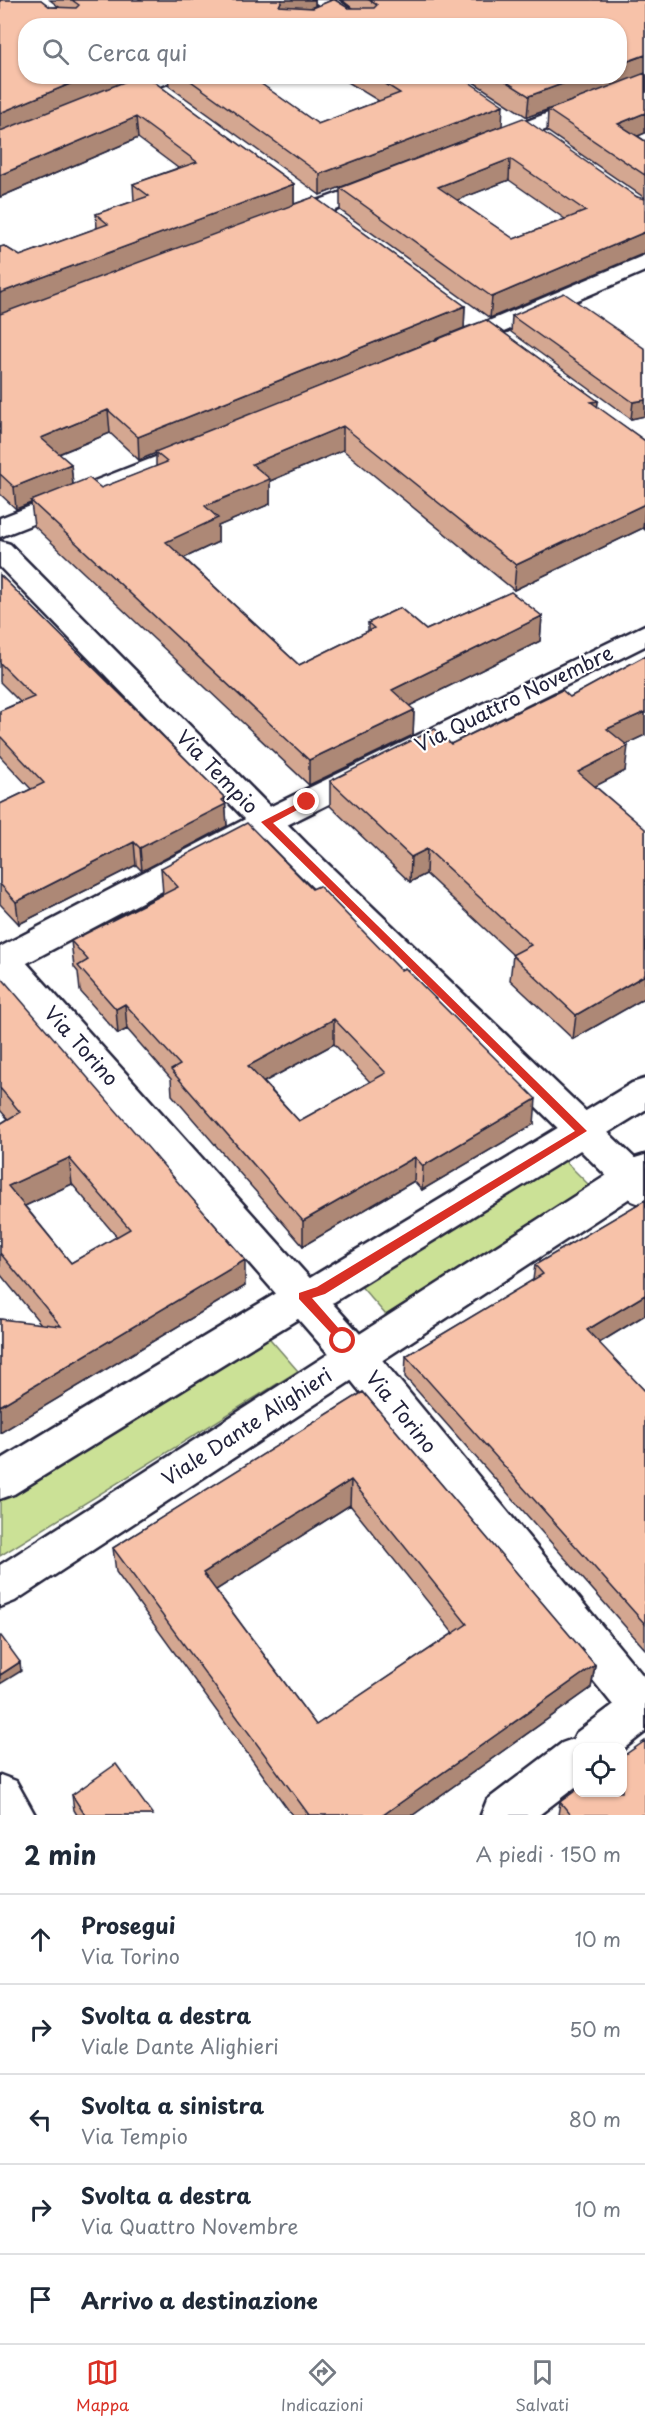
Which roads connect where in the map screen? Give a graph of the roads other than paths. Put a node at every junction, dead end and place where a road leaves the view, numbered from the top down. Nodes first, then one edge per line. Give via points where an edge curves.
1 (324, 8) edge
2 (346, 18) edge
3 (645, 83) edge
4 (153, 84) edge
5 (93, 106) edge
6 (500, 113) edge
7 (527, 130) junction
8 (546, 143) edge
9 (472, 150) edge
10 (396, 179) edge
11 (308, 202) junction
12 (344, 229) edge
13 (262, 230) edge
14 (645, 262) edge
15 (432, 354) edge
16 (221, 438) edge
17 (0, 528) edge
18 (0, 550) edge
19 (645, 634) edge
20 (266, 822) junction
21 (2, 961) edge
22 (645, 1093) edge
23 (582, 1131) junction
24 (640, 1179) edge
25 (303, 1296) junction
26 (355, 1356) junction
27 (0, 1481) edge
28 (0, 1588) edge
29 (644, 1708) edge
30 (598, 1743) edge
31 (573, 1762) edge
32 (0, 1796) edge
33 (12, 1815) edge
34 (503, 1815) edge

1 - 2 street
3 - 7 street
4 - 5 street
6 - 7 street
7 - 8 street
7 - 9 street
10 - 11 street
11 - 12 street
11 - 13 street
14 - 15 street
16 - 17 street
18 - 20 street, Via Tempio
19 - 20 street, Via Quattro Novembre
20 - 21 street, Via Quattro Novembre
20 - 23 street, Via Tempio
21 - 25 street, Via Torino
22 - 23 street
23 - 24 street, Via Tempio
23 - 25 street via 321,1291
24 - 26 street, Viale Dante Alighieri
25 - 26 street, Via Torino
25 - 27 street
26 - 28 street, Viale Dante Alighieri
26 - 29 street, Via Torino
29 - 30 street
31 - 34 street
32 - 33 street

